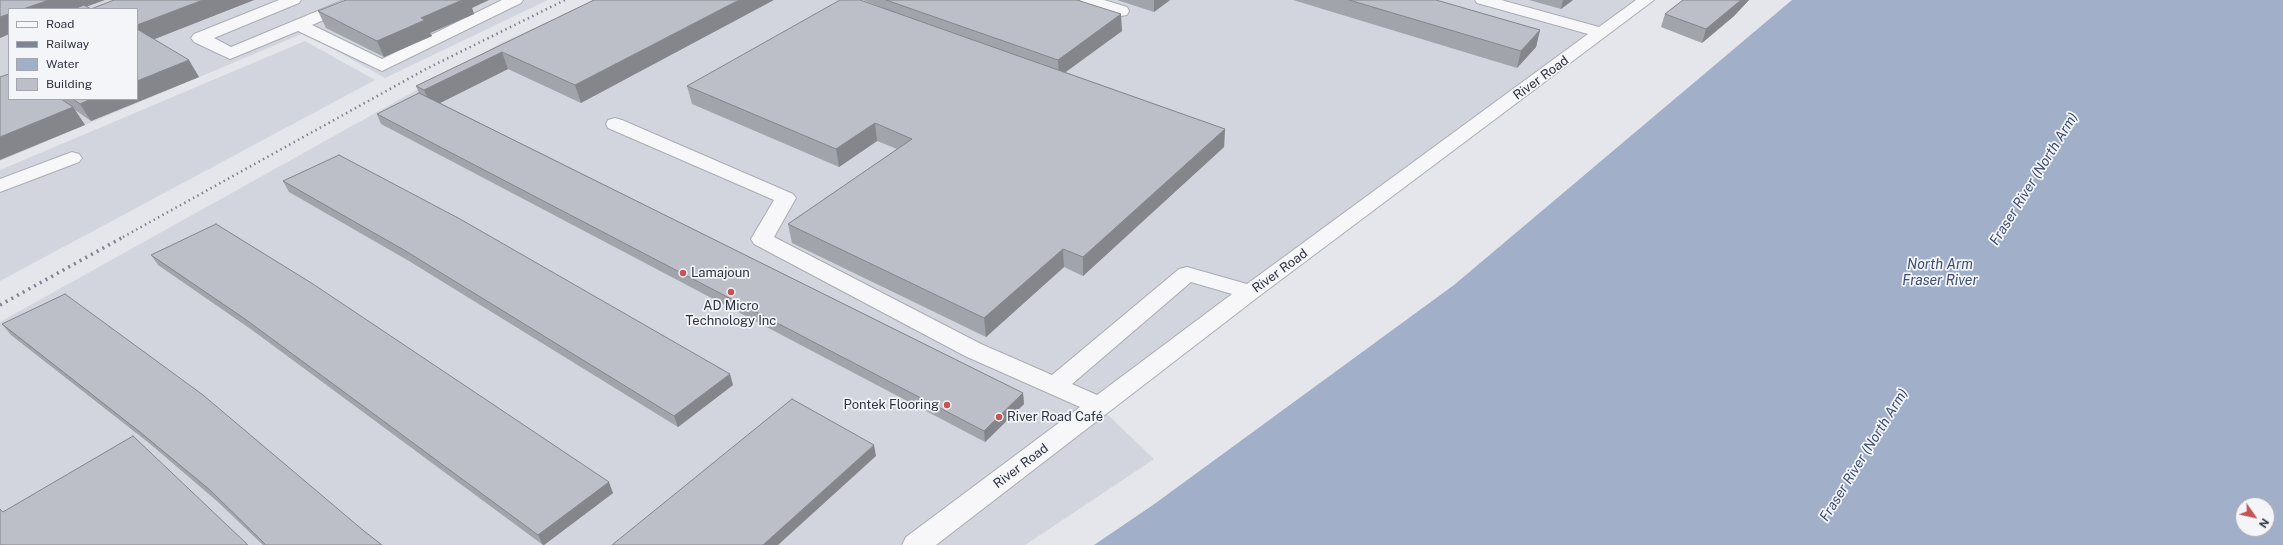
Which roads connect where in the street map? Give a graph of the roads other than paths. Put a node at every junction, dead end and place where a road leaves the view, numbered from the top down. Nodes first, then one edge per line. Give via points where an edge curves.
1 (293, 0) edge
2 (358, 0) edge
3 (515, 0) edge
4 (1088, 0) edge
5 (1483, 0) edge
6 (1646, 0) edge
7 (1121, 11) dead end
8 (298, 25) junction
9 (1602, 33) junction
10 (615, 124) dead end
11 (72, 158) dead end
12 (0, 186) edge
13 (1250, 292) junction
14 (1054, 386) junction
15 (1100, 406) junction
16 (916, 545) edge

1 - 8 street via 200,38 230,54
2 - 8 street
3 - 8 street via 382,66
4 - 7 street
5 - 9 street
6 - 9 street, River Road
9 - 13 street, River Road
10 - 14 street via 786,198 762,239 973,350
11 - 12 street
13 - 14 street via 1187,274
13 - 15 street, River Road
14 - 15 street
15 - 16 street, River Road

